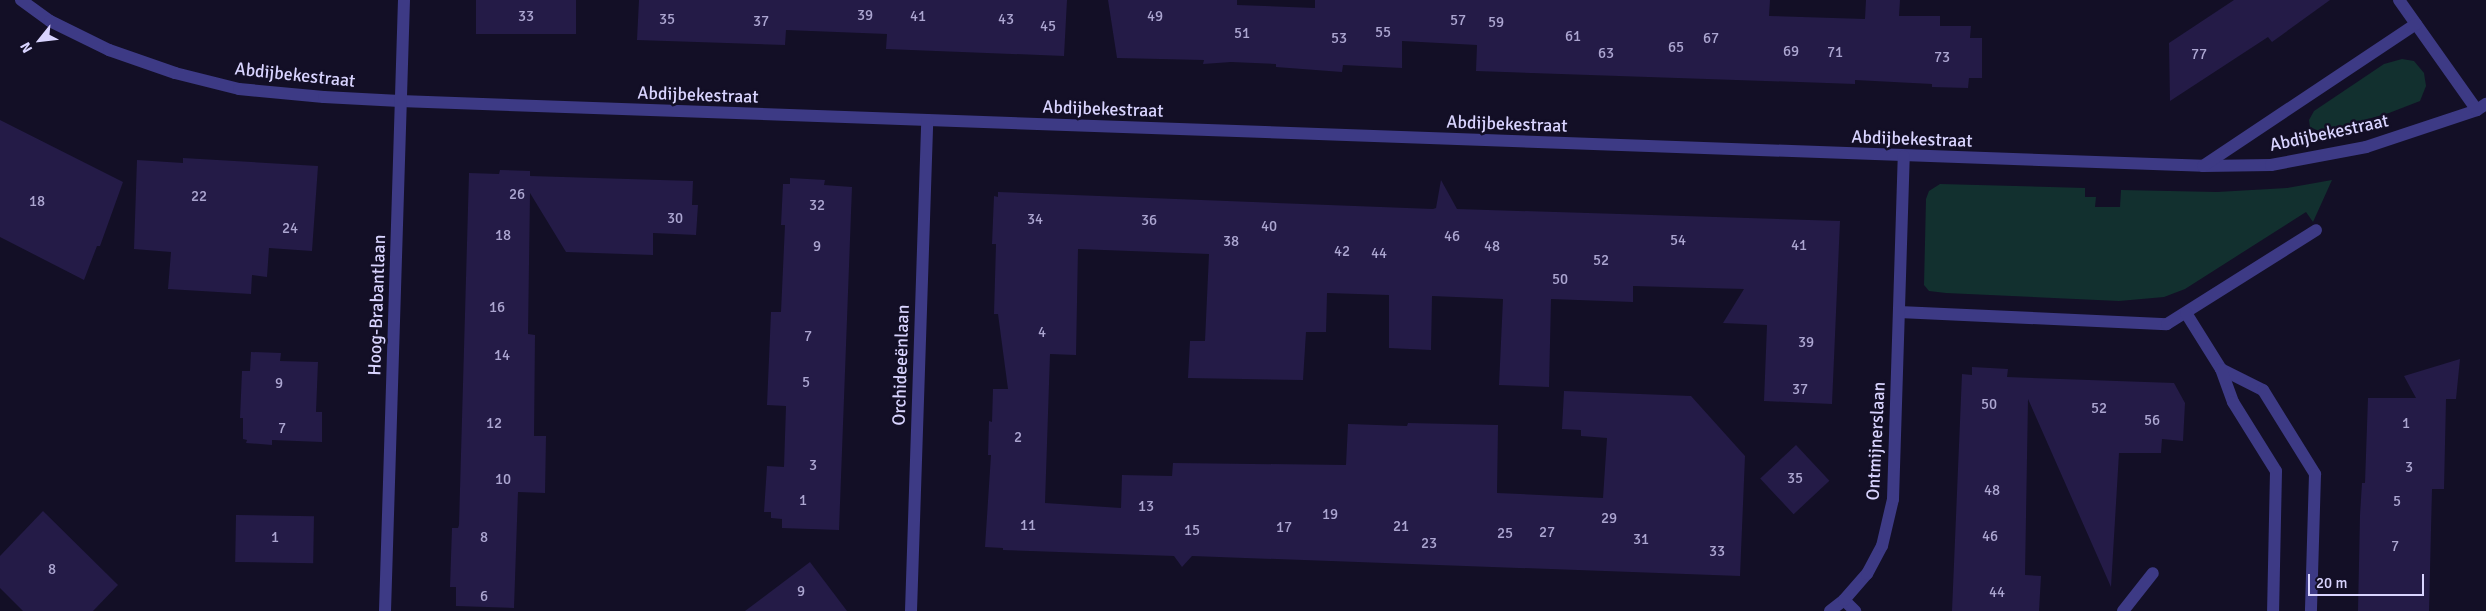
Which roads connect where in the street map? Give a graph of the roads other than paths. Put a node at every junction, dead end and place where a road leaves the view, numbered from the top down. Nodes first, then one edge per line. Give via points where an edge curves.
1 (20, 0) edge
2 (404, 0) edge
3 (2399, 0) edge
4 (2416, 24) junction
5 (400, 101) junction
6 (2481, 107) edge
7 (927, 120) junction
8 (1904, 156) junction
9 (2203, 166) junction
10 (2316, 230) dead end
11 (1899, 312) junction
12 (2186, 313) junction
13 (2221, 369) junction
14 (2153, 573) dead end
15 (1844, 600) junction
16 (385, 611) edge
17 (911, 611) edge
18 (1830, 611) edge
19 (1855, 611) edge
20 (2123, 611) edge
21 (2273, 611) edge
22 (2311, 611) edge

1 - 5 street, Abdijbekestraat via 50,21 109,50 175,73 239,89
2 - 5 street, Hoog-Brabantlaan
3 - 4 street
4 - 6 street
4 - 9 street, Abdijbekestraat
5 - 7 street, Abdijbekestraat
5 - 16 street, Hoog-Brabantlaan
6 - 9 street, Abdijbekestraat via 2366,147 2271,165
7 - 8 street, Abdijbekestraat
7 - 17 street, Orchideeënlaan
8 - 9 street, Abdijbekestraat
8 - 11 street, Ontmijnerslaan
10 - 12 street
11 - 12 street via 2167,324
11 - 15 street, Ontmijnerslaan via 1893,499 1882,546 1867,574
12 - 13 street
13 - 21 street via 2233,402 2276,471
13 - 22 street via 2262,390 2315,474
14 - 20 street
15 - 18 street, Ontmijnerslaan
15 - 19 street

